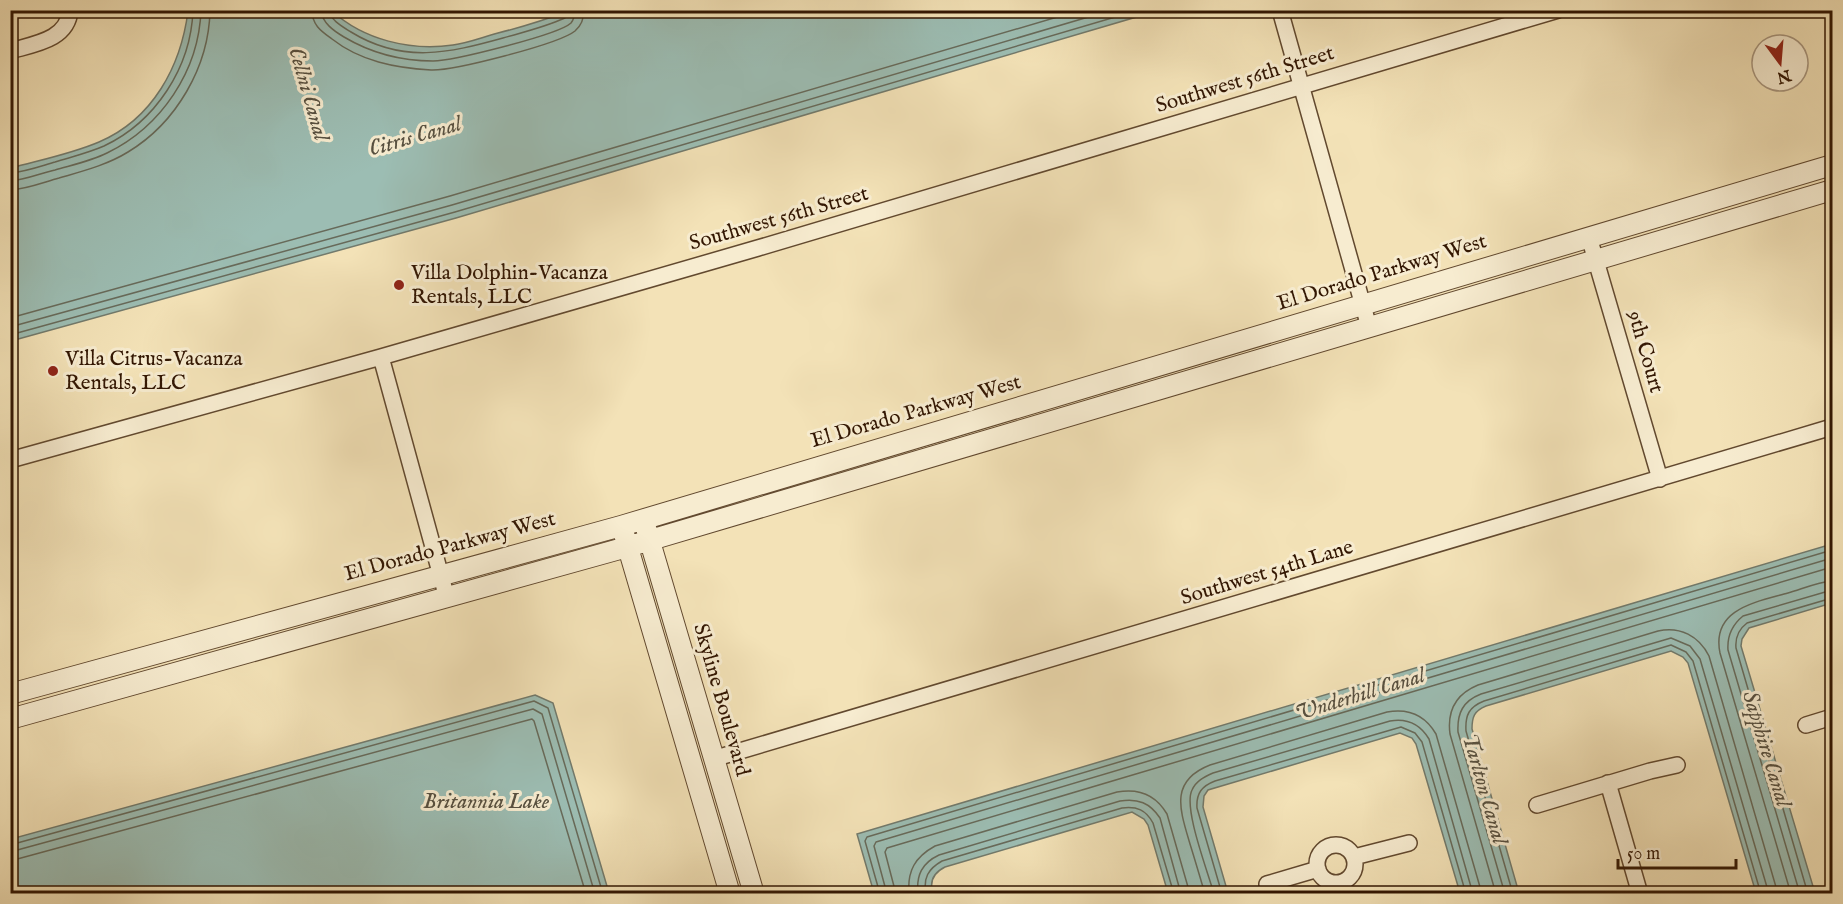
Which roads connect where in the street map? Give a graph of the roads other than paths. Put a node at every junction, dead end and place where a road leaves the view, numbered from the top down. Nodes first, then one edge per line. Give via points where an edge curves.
1 (1280, 10) edge
2 (1558, 10) edge
3 (70, 16) edge
4 (10, 51) edge
5 (1301, 86) junction
6 (1833, 165) edge
7 (1833, 190) edge
8 (1589, 237) junction
9 (1596, 260) junction
10 (1363, 306) junction
11 (1369, 327) junction
12 (381, 357) junction
13 (1833, 427) edge
14 (10, 460) edge
15 (1660, 479) junction
16 (644, 519) junction
17 (621, 526) junction
18 (650, 539) junction
19 (627, 546) junction
20 (441, 575) junction
21 (447, 598) junction
22 (10, 694) edge
23 (1833, 717) edge
24 (10, 718) edge
25 (1806, 725) dead end
26 (713, 759) junction
27 (691, 765) junction
28 (1677, 765) dead end
29 (1608, 783) junction
30 (1537, 805) dead end
31 (1409, 843) dead end
32 (1354, 857) junction
33 (1318, 869) junction
34 (1267, 885) dead end
35 (1344, 888) edge
36 (730, 894) edge
37 (754, 894) edge
38 (1640, 894) edge

1 - 5 street
2 - 5 street, Southwest 56th Street
3 - 4 street via 57,35
5 - 10 street
5 - 12 street, Southwest 56th Street
6 - 8 street, El Dorado Parkway West
7 - 9 street
8 - 9 street, 9th Court
8 - 10 street, El Dorado Parkway West
9 - 11 street
9 - 15 street, 9th Court
10 - 11 street
10 - 16 street, El Dorado Parkway West
11 - 18 street
12 - 14 street, Southwest 56th Street
12 - 20 street
13 - 15 street, Southwest 54th Lane
15 - 26 street, Southwest 54th Lane
16 - 17 street, El Dorado Parkway West
16 - 18 street, Skyline Boulevard
17 - 19 street
17 - 20 street, El Dorado Parkway West
18 - 19 street
18 - 26 street, Skyline Boulevard
19 - 21 street
19 - 27 street
20 - 21 street
20 - 22 street, El Dorado Parkway West
21 - 24 street
23 - 25 street
26 - 27 street
26 - 37 street, Skyline Boulevard
27 - 36 street
28 - 29 street
29 - 30 street
29 - 38 street
31 - 32 street
32 - 33 street via 1340,845 1327,847 1319,857
32 - 35 street via 1354,869
33 - 34 street
33 - 35 street via 1325,879

